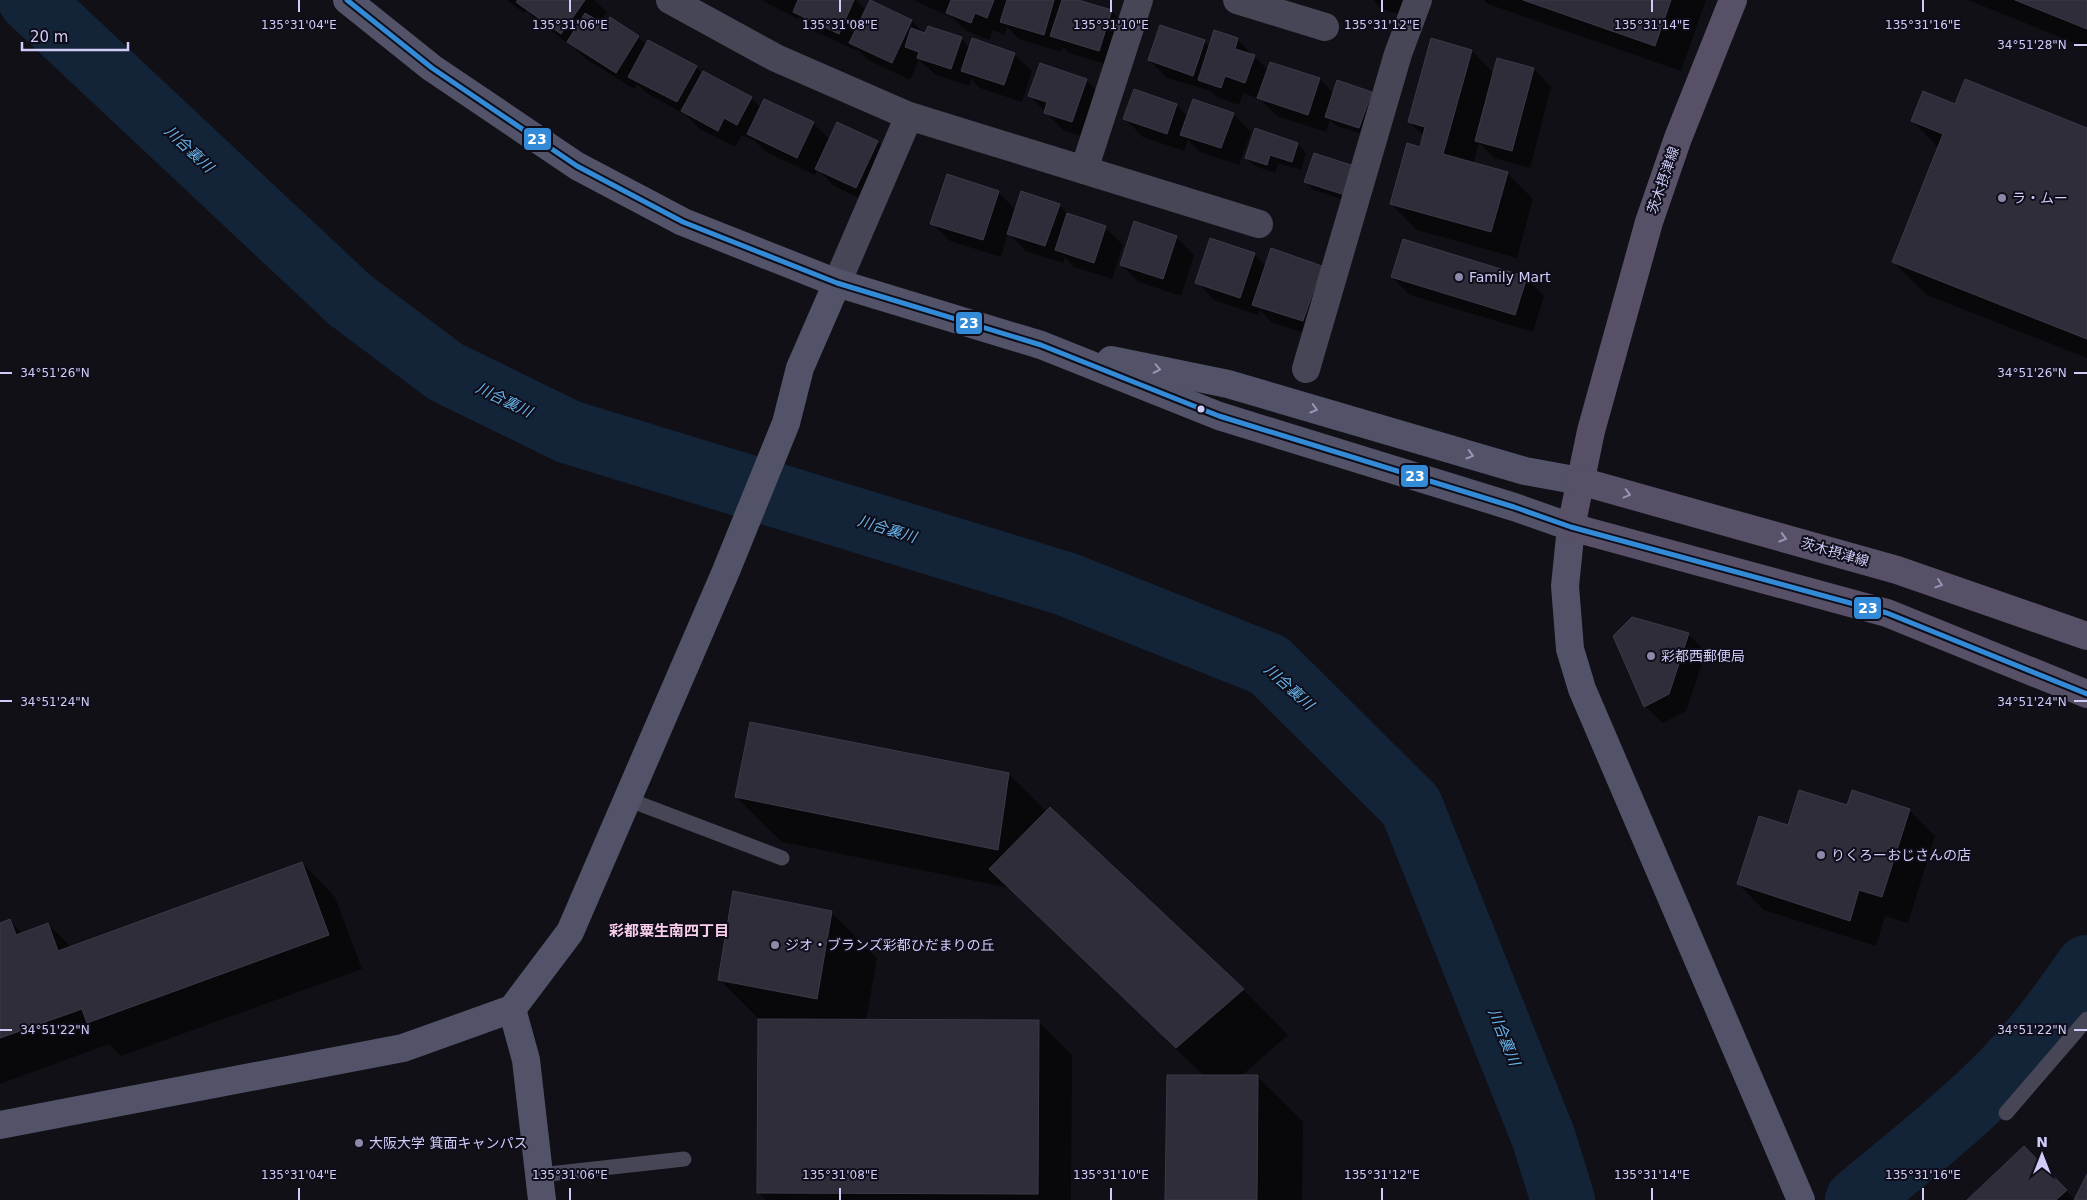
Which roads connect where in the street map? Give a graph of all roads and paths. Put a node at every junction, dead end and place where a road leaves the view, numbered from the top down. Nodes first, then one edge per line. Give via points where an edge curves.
1 (347, 0) edge
2 (670, 0) edge
3 (1139, 0) edge
4 (1237, 0) edge
5 (1418, 0) edge
6 (1733, 0) edge
7 (1325, 27) dead end
8 (908, 116) junction
9 (1084, 170) junction
10 (1259, 224) dead end
11 (837, 283) junction
12 (1041, 345) junction
13 (1306, 369) dead end
14 (1580, 481) junction
15 (1571, 527) junction
16 (2087, 636) edge
17 (2086, 693) edge
18 (627, 799) junction
19 (782, 858) dead end
20 (512, 1009) junction
21 (2087, 1019) edge
22 (2006, 1113) dead end
23 (0, 1125) edge
24 (684, 1159) dead end
25 (541, 1187) edge
26 (1797, 1190) edge

1 - 11 street via 432,68 577,166 683,222
2 - 8 street via 776,58
3 - 9 street
4 - 7 street
5 - 13 street via 1398,54
6 - 14 main road, 茨木摂津線 via 1678,138 1649,222
8 - 9 street
8 - 11 street
9 - 10 street
11 - 12 street
11 - 18 street via 800,368 786,423 726,571
12 -> 14 street via 1228,384 1524,471
12 - 15 street via 1219,416
14 - 15 main road, 茨木摂津線
14 -> 16 main road, 茨木摂津線 via 1897,570
15 - 17 main road via 1887,613
15 - 26 street via 1566,586 1570,649 1582,689
18 - 19 lane
18 - 20 street via 570,932
20 - 23 street via 403,1048
20 - 25 street via 526,1060
21 - 22 lane
24 - 25 lane

